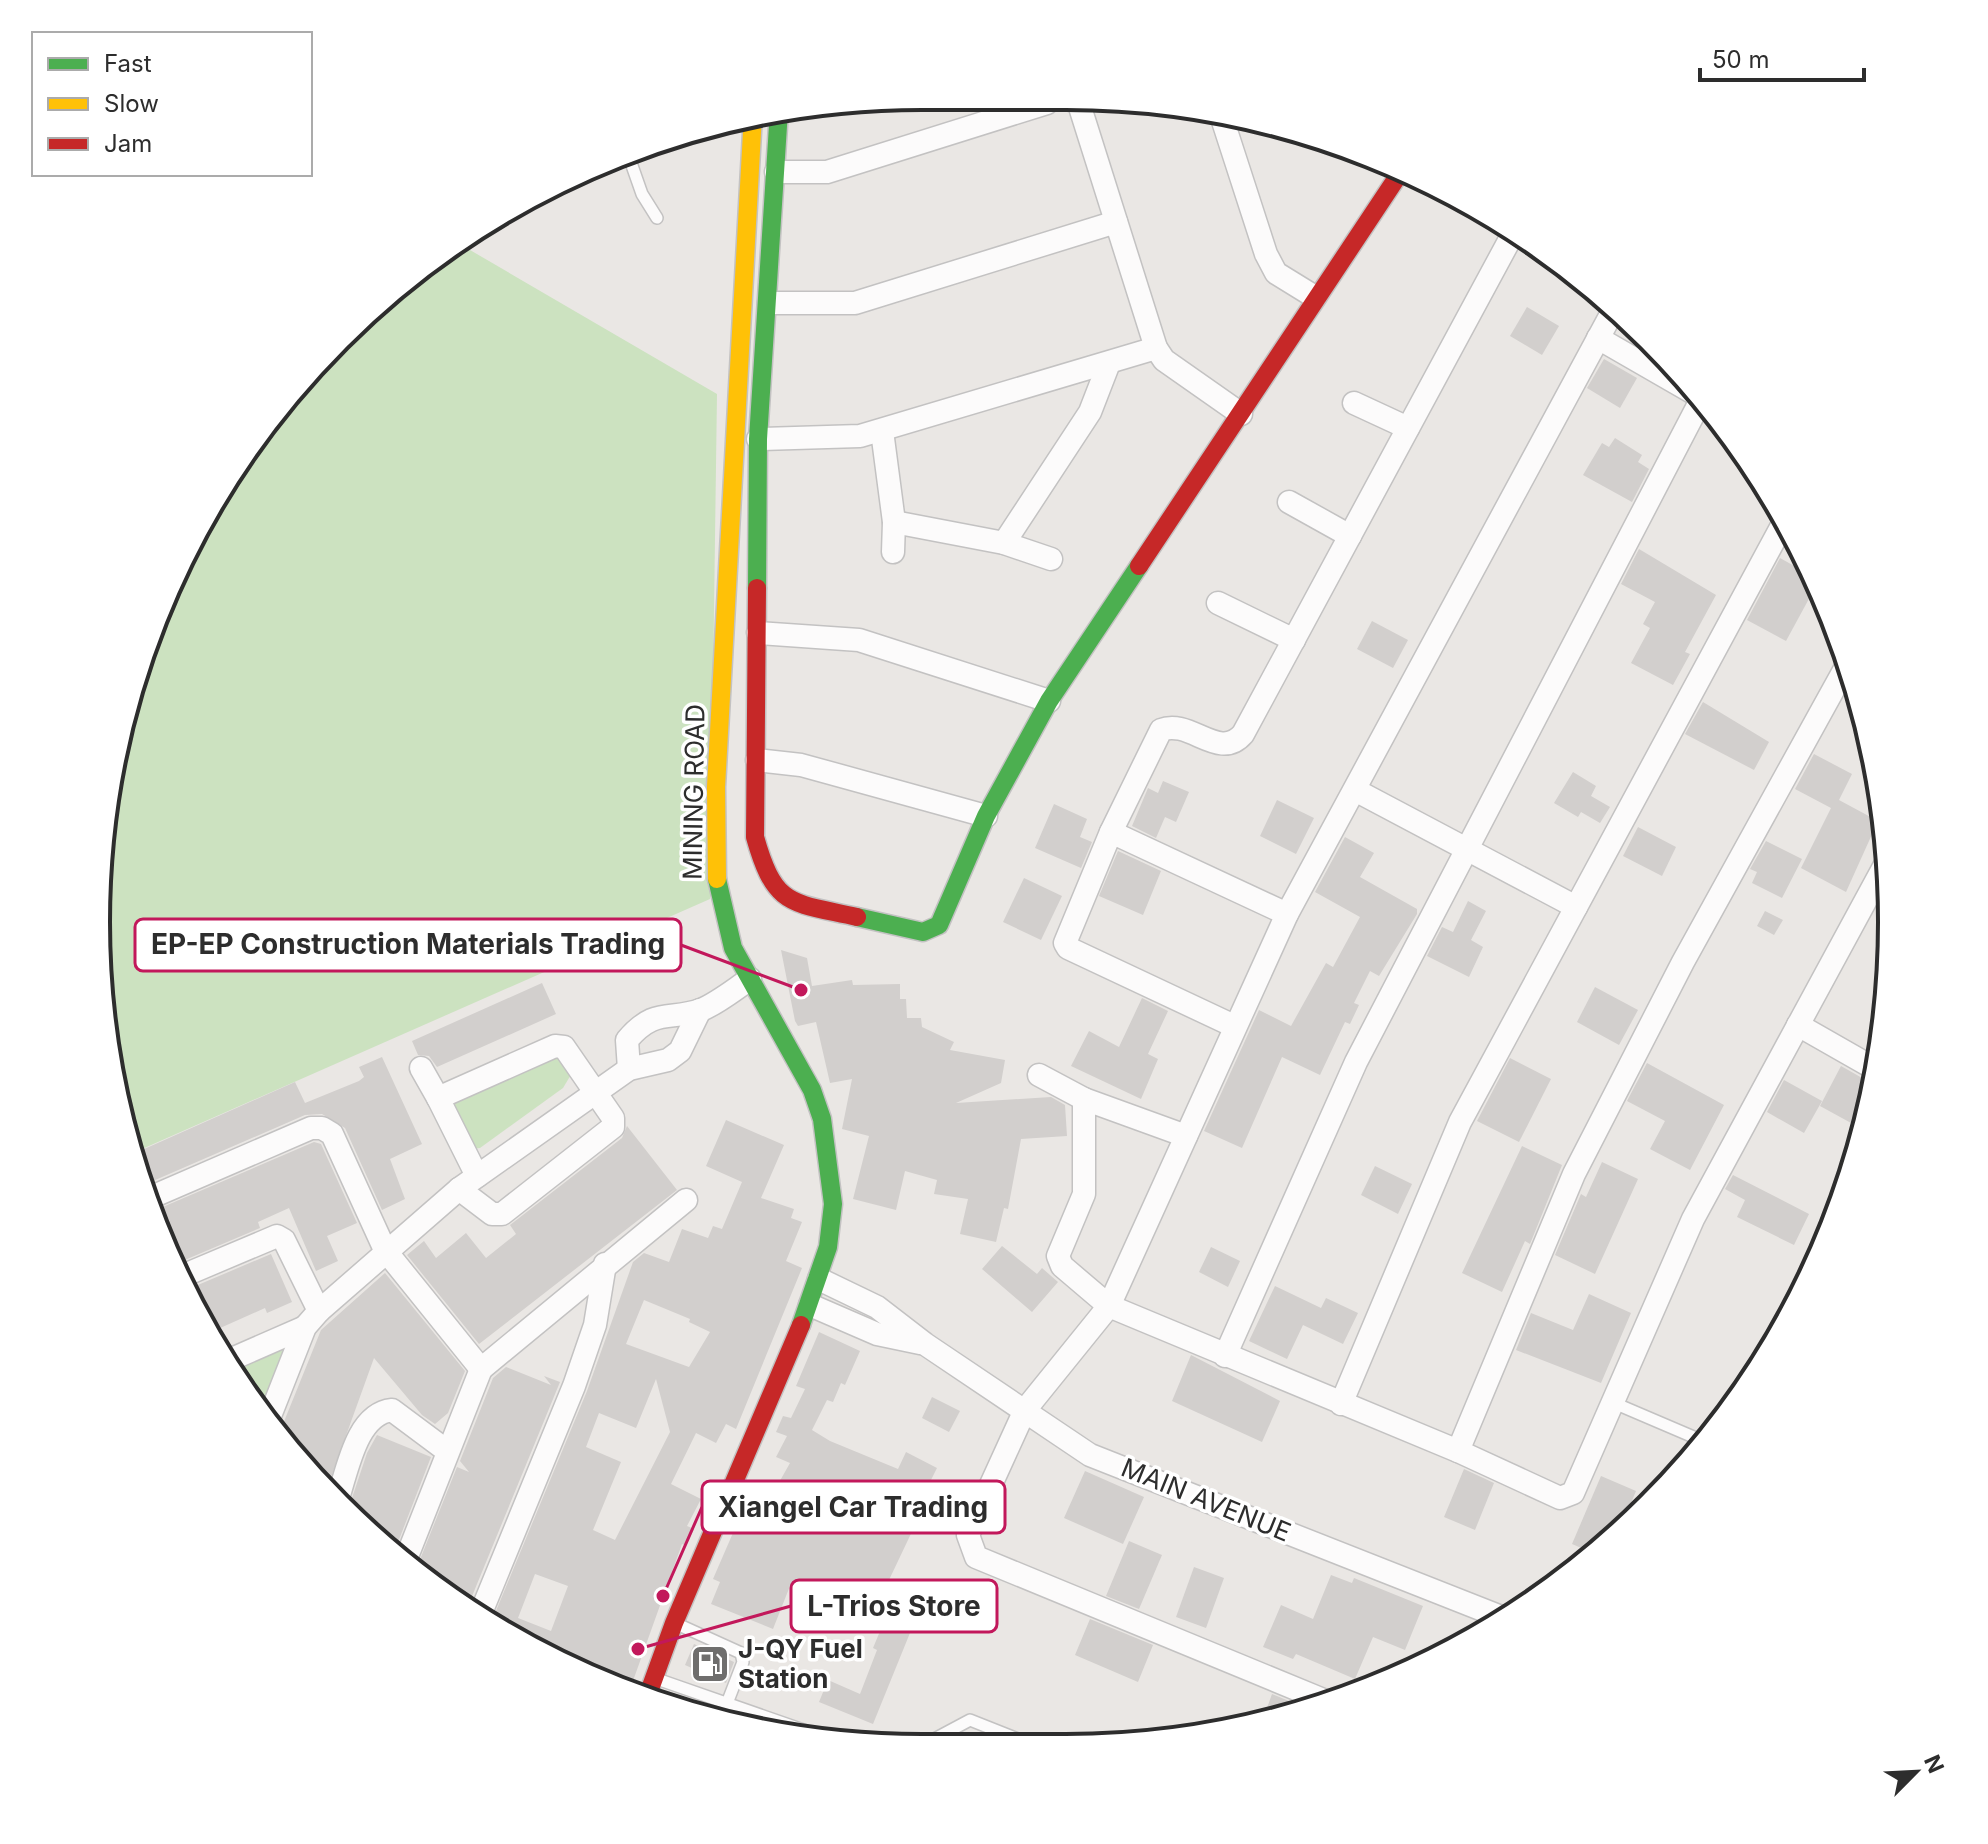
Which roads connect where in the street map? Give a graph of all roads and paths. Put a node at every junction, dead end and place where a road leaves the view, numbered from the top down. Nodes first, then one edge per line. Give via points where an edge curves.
1 (1025, 110) edge
2 (1081, 111) edge
3 (778, 124) edge
4 (1225, 126) edge
5 (752, 129) edge
6 (632, 164) edge
7 (776, 172) junction
8 (1395, 180) edge
9 (657, 218) dead end
10 (1116, 222) junction
11 (1509, 242) edge
12 (1315, 297) junction
13 (769, 303) junction
14 (1609, 319) edge
15 (1598, 338) junction
16 (1156, 348) junction
17 (1109, 363) junction
18 (1668, 378) edge
19 (1354, 403) dead end
20 (1696, 411) edge
21 (1241, 414) junction
22 (1408, 428) junction
23 (882, 431) junction
24 (758, 439) junction
25 (1289, 502) dead end
26 (894, 522) junction
27 (1778, 533) edge
28 (1350, 536) junction
29 (1004, 543) junction
30 (893, 552) dead end
31 (1051, 559) dead end
32 (1218, 603) dead end
33 (758, 633) junction
34 (1294, 640) junction
35 (1840, 678) edge
36 (1049, 701) junction
37 (757, 760) junction
38 (1355, 790) junction
39 (986, 816) junction
40 (1111, 832) junction
41 (1468, 852) junction
42 (1876, 881) edge
43 (1576, 907) junction
44 (1287, 914) junction
45 (750, 979) junction
46 (700, 1010) junction
47 (1798, 1025) junction
48 (1234, 1026) junction
49 (1865, 1063) edge
50 (421, 1068) dead end
51 (629, 1069) junction
52 (1039, 1075) dead end
53 (595, 1092) junction
54 (438, 1098) junction
55 (1084, 1099) junction
56 (1186, 1136) junction
57 (468, 1182) junction
58 (157, 1195) edge
59 (686, 1200) dead end
60 (385, 1250) junction
61 (605, 1264) junction
62 (190, 1273) edge
63 (819, 1279) junction
64 (810, 1305) junction
65 (1109, 1306) junction
66 (312, 1319) junction
67 (925, 1344) junction
68 (237, 1356) edge
69 (1225, 1356) junction
70 (481, 1369) junction
71 (1614, 1403) junction
72 (1341, 1404) junction
73 (273, 1409) edge
74 (1025, 1410) junction
75 (1693, 1437) edge
76 (447, 1451) junction
77 (1458, 1451) junction
78 (341, 1489) edge
79 (409, 1550) edge
80 (484, 1605) edge
81 (1491, 1613) edge
82 (674, 1623) junction
83 (654, 1678) junction
84 (651, 1687) edge
85 (1312, 1695) edge
86 (726, 1706) junction
87 (762, 1717) edge
88 (944, 1734) edge
89 (1005, 1734) edge

1 - 7 street via 827,172
2 - 10 street
3 - 7 street
4 - 12 street via 1271,264 1276,273
5 - 45 street, MINING ROAD via 716,850 722,912
6 - 9 lane
7 - 13 street
8 - 12 street
10 - 13 street via 855,303
10 - 16 street
11 - 22 street
12 - 21 street
13 - 24 street
14 - 15 street
15 - 18 street
15 - 38 street
16 - 17 street
16 - 21 street via 1164,360
17 - 23 street
17 - 29 street via 1090,412
19 - 22 street
20 - 41 street
21 - 36 street
22 - 28 street
23 - 24 street
23 - 26 street
24 - 33 street
25 - 28 street
26 - 29 street
26 - 30 street
27 - 43 street
28 - 34 street
29 - 31 street
32 - 34 street
33 - 36 street via 859,640
33 - 37 street
34 - 40 street via 1235,743 1226,746 1176,726 1161,730
35 - 77 street via 1683,962 1574,1174
36 - 39 street
37 - 39 street via 801,765
37 - 39 street via 755,837 776,892 789,901 932,930 939,925
38 - 41 street
38 - 44 street
40 - 44 street
40 - 48 street via 1065,943 1068,948
41 - 43 street
41 - 69 street via 1356,1062
42 - 47 street
43 - 72 street via 1460,1122
44 - 48 street
45 - 46 street
45 - 63 street, MINING ROAD via 792,1049 822,1119 833,1204
46 - 51 street via 680,1051 668,1060
46 - 51 street via 673,1013 637,1028 627,1040
47 - 49 street
47 - 71 street via 1693,1219
48 - 56 street
50 - 54 street
51 - 53 street
52 - 55 street
53 - 54 street via 560,1045
53 - 57 street
53 - 57 street via 613,1118 613,1127 502,1214 492,1214
54 - 57 street
55 - 56 street
55 - 65 street via 1084,1194 1058,1260
56 - 65 street
57 - 60 street
58 - 60 street via 311,1128 322,1128 332,1134
59 - 61 street
60 - 66 street
60 - 70 street
61 - 70 street
61 - 80 street via 595,1325 574,1386
62 - 66 street via 277,1236 284,1240
63 - 64 street, MINING ROAD
63 - 67 street, MAIN AVENUE via 877,1307
64 - 67 street, MAIN AVENUE via 877,1334
64 - 82 street, MINING ROAD
65 - 69 street
65 - 74 street
66 - 68 street
66 - 73 street
67 - 74 street, MAIN AVENUE
69 - 72 street
70 - 76 street
71 - 75 lane
71 - 77 street via 1567,1497
72 - 77 street
74 - 81 street, MAIN AVENUE via 1090,1455
74 - 85 street via 968,1535 976,1557
76 - 78 street via 392,1410 377,1412 365,1424
76 - 79 street
82 - 83 street, MINING ROAD
82 - 86 lane via 741,1653 743,1662
83 - 84 street, MINING ROAD
83 - 86 lane
86 - 87 lane
88 - 89 lane via 970,1720

